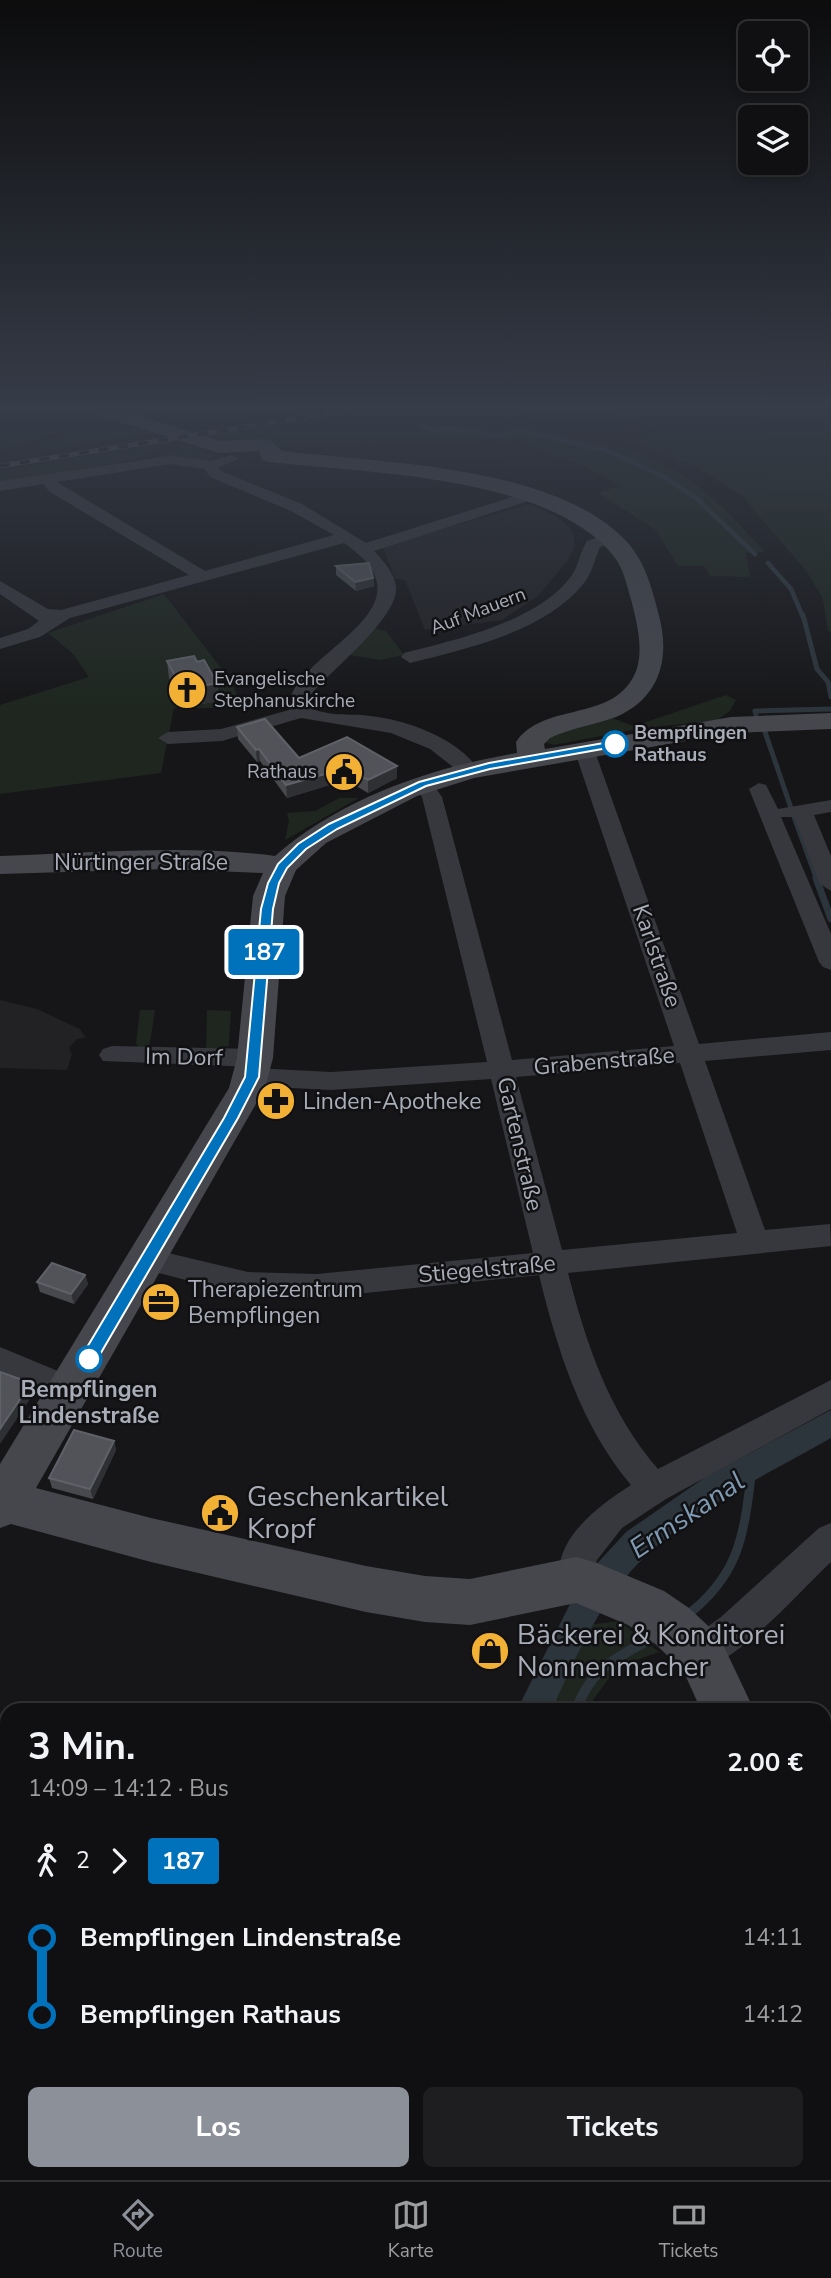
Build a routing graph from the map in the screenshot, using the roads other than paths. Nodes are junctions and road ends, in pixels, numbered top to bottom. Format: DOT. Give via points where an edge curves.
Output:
graph roads {
  1 [pos="93,512"];
  2 [pos="299,512"];
  3 [pos="481,512"];
  4 [pos="570,512"];
  5 [pos="346,537"];
  6 [pos="610,538"];
  7 [pos="365,549"];
  8 [pos="204,578"];
  9 [pos="1,588"];
  10 [pos="53,617"];
  11 [pos="0,644"];
  12 [pos="410,657"];
  13 [pos="302,712"];
  14 [pos="831,721"];
  15 [pos="168,738"];
  16 [pos="584,749"];
  17 [pos="532,758"];
  18 [pos="469,770"];
  19 [pos="423,784"];
  20 [pos="759,789"];
  21 [pos="831,806"];
  22 [pos="802,811"];
  23 [pos="770,813"];
  24 [pos="0,865"];
  25 [pos="282,866"];
  26 [pos="831,884"];
  27 [pos="831,962"];
  28 [pos="831,1041"];
  29 [pos="690,1054"];
  30 [pos="112,1055"];
  31 [pos="254,1067"];
  32 [pos="502,1070"];
  33 [pos="830,1235"];
  34 [pos="755,1242"];
  35 [pos="147,1259"];
  36 [pos="548,1263"];
  37 [pos="0,1360"];
  38 [pos="71,1390"];
  39 [pos="831,1393"];
  40 [pos="654,1488"];
  41 [pos="2,1504"];
  42 [pos="831,1539"];
  43 [pos="645,1614"];
  44 [pos="722,1703"];
  1 -- 8 [label="street"];
  2 -- 5 [label="street"];
  3 -- 7 [label="street"];
  4 -- 6 [label="street"];
  5 -- 7 [label="street"];
  5 -- 8 [label="street"];
  6 -- 12 [label="street, Auf Mauern" via="593,544 577,580 536,612 466,641"];
  6 -- 17 [label="street" via="629,561 646,613 653,645 648,672 637,690 615,707 539,733 530,742"];
  7 -- 13 [label="street" via="388,580 386,603 300,697"];
  8 -- 10 [label="street"];
  9 -- 10 [label="street"];
  10 -- 11 [label="street" via="34,633"];
  13 -- 15 [label="street" via="222,735"];
  13 -- 18 [label="street" via="395,729 442,748"];
  14 -- 16 [label="street" via="731,725"];
  16 -- 17 [label="street"];
  16 -- 29 [label="street, Karlstraße"];
  17 -- 18 [label="street"];
  18 -- 19 [label="street"];
  19 -- 25 [label="street" via="333,826"];
  19 -- 32 [label="street, Gartenstraße" via="432,797"];
  20 -- 23 [label="street"];
  21 -- 22 [label="street"];
  22 -- 23 [label="street"];
  22 -- 26 [label="street"];
  23 -- 27 [label="street"];
  24 -- 25 [label="street, Nürtinger Straße" via="165,860"];
  25 -- 31 [label="street" via="267,909"];
  28 -- 29 [label="street, Grabenstraße"];
  29 -- 32 [label="street, Grabenstraße"];
  29 -- 34 [label="street, Karlstraße"];
  30 -- 31 [label="street, Im Dorf"];
  31 -- 32 [label="street, Grabenstraße" via="358,1081"];
  31 -- 35 [label="street" via="231,1118"];
  32 -- 36 [label="street, Gartenstraße"];
  33 -- 34 [label="street, Stiegelstraße"];
  34 -- 36 [label="street, Stiegelstraße"];
  35 -- 36 [label="street, Stiegelstraße" via="278,1287"];
  35 -- 38 [label="street"];
  36 -- 40 [label="street, Gartenstraße" via="594,1404"];
  37 -- 38 [label="street"];
  38 -- 41 [label="street"];
  39 -- 40 [label="street"];
  40 -- 43 [label="street" via="610,1517 580,1556"];
  41 -- 43 [label="street" via="366,1589 425,1599 495,1599"];
  42 -- 43 [label="street" via="742,1622"];
  43 -- 44 [label="street"];
}
